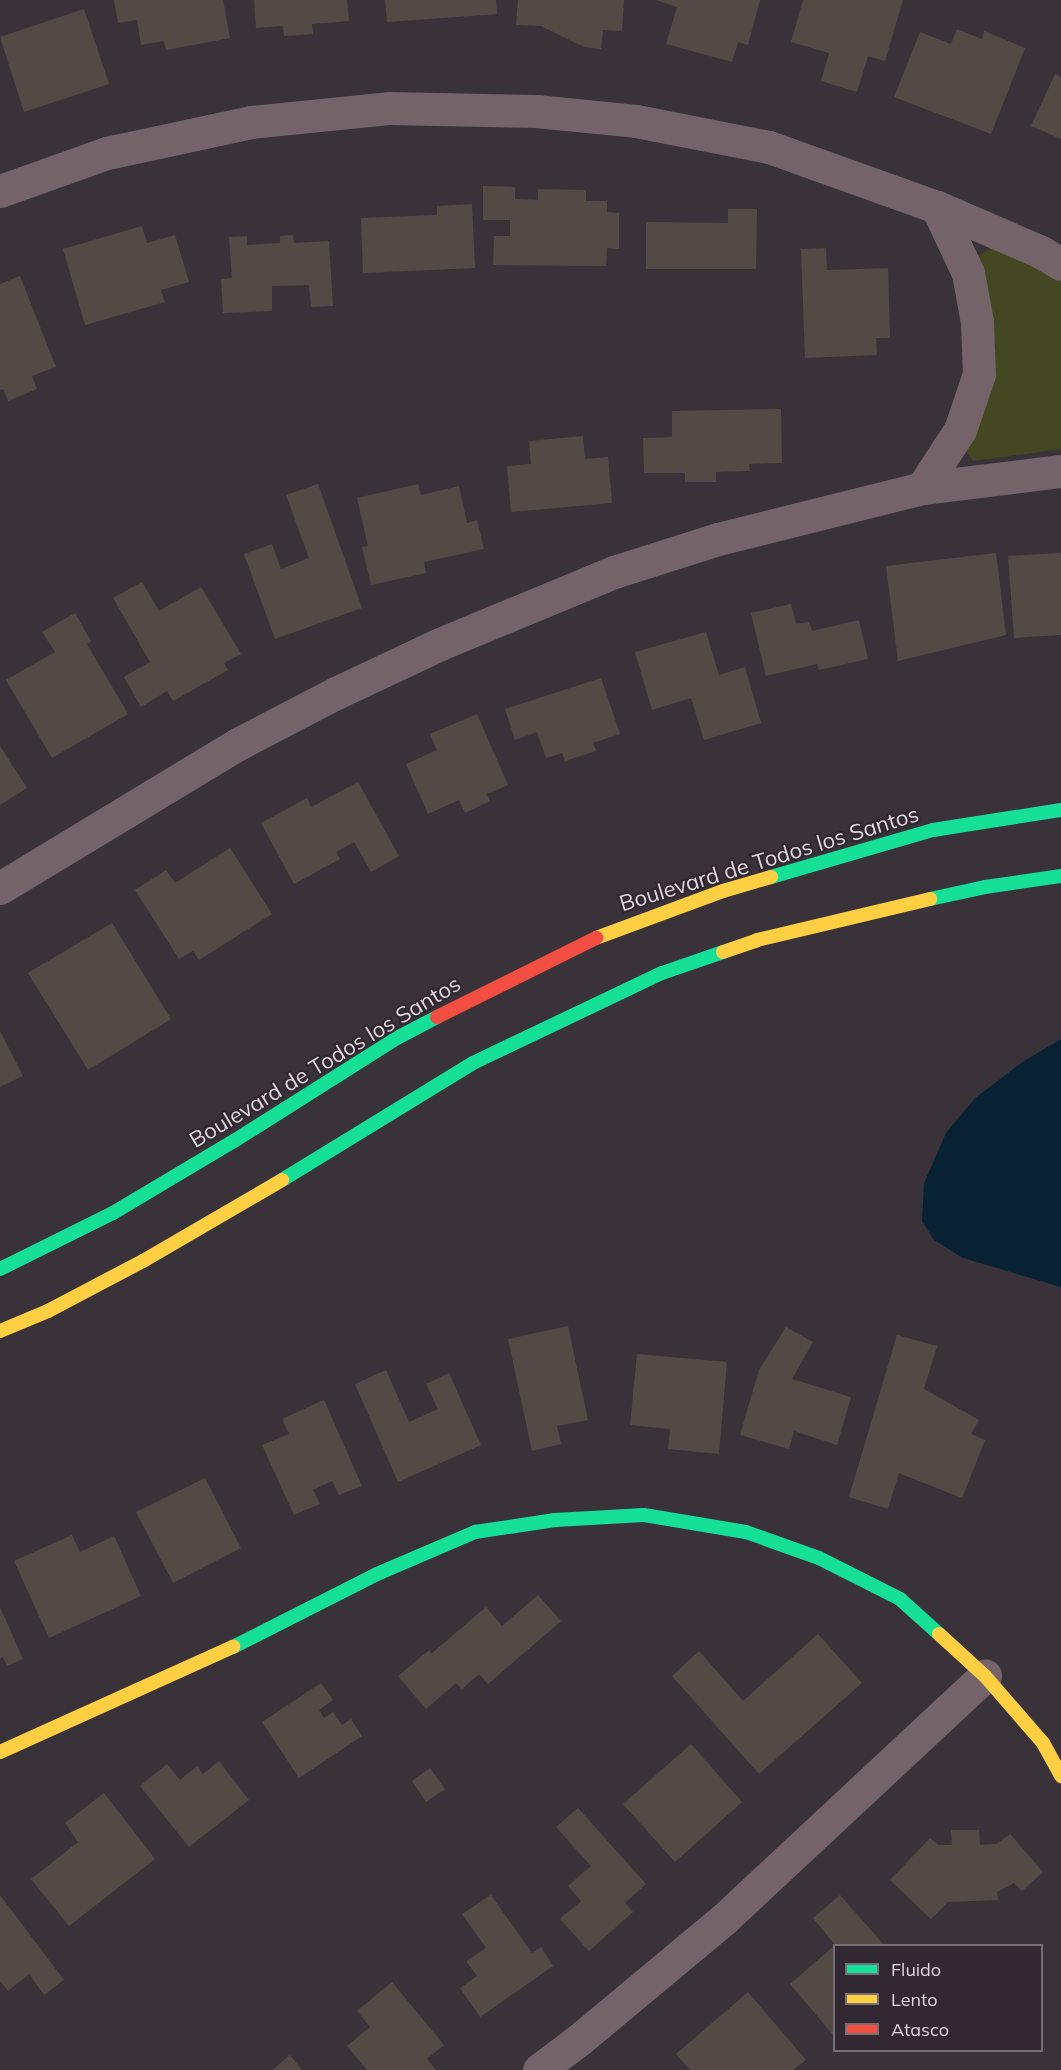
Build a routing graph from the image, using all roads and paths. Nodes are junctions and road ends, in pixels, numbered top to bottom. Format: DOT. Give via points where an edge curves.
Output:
graph roads {
  1 [pos="0,191"];
  2 [pos="937,207"];
  3 [pos="1061,264"];
  4 [pos="1061,471"];
  5 [pos="922,488"];
  6 [pos="1061,810"];
  7 [pos="1061,876"];
  8 [pos="0,888"];
  9 [pos="0,1269"];
  10 [pos="0,1331"];
  11 [pos="985,1676"];
  12 [pos="0,1752"];
  13 [pos="1061,1776"];
  14 [pos="539,2070"];
  1 -- 2 [label="street" via="107,153 251,122 400,108 537,111 636,121 769,147"];
  2 -- 3 [label="street"];
  2 -- 5 [label="street" via="968,273 977,322 980,374 960,430"];
  4 -- 5 [label="street"];
  5 -- 8 [label="street" via="718,539 614,572 440,644 238,744"];
  6 -- 9 [label="street, Boulevard de Todos los Santos" via="933,830 723,891 611,931 397,1038 113,1213"];
  7 -- 10 [label="street" via="985,887 871,912 757,940 662,973 473,1063 143,1261 48,1311"];
  11 -- 12 [label="street" via="900,1599 819,1558 746,1532 644,1515 555,1520 474,1532 377,1574 254,1638"];
  11 -- 13 [label="street" via="1043,1743"];
  11 -- 14 [label="street" via="724,1919"];
}
